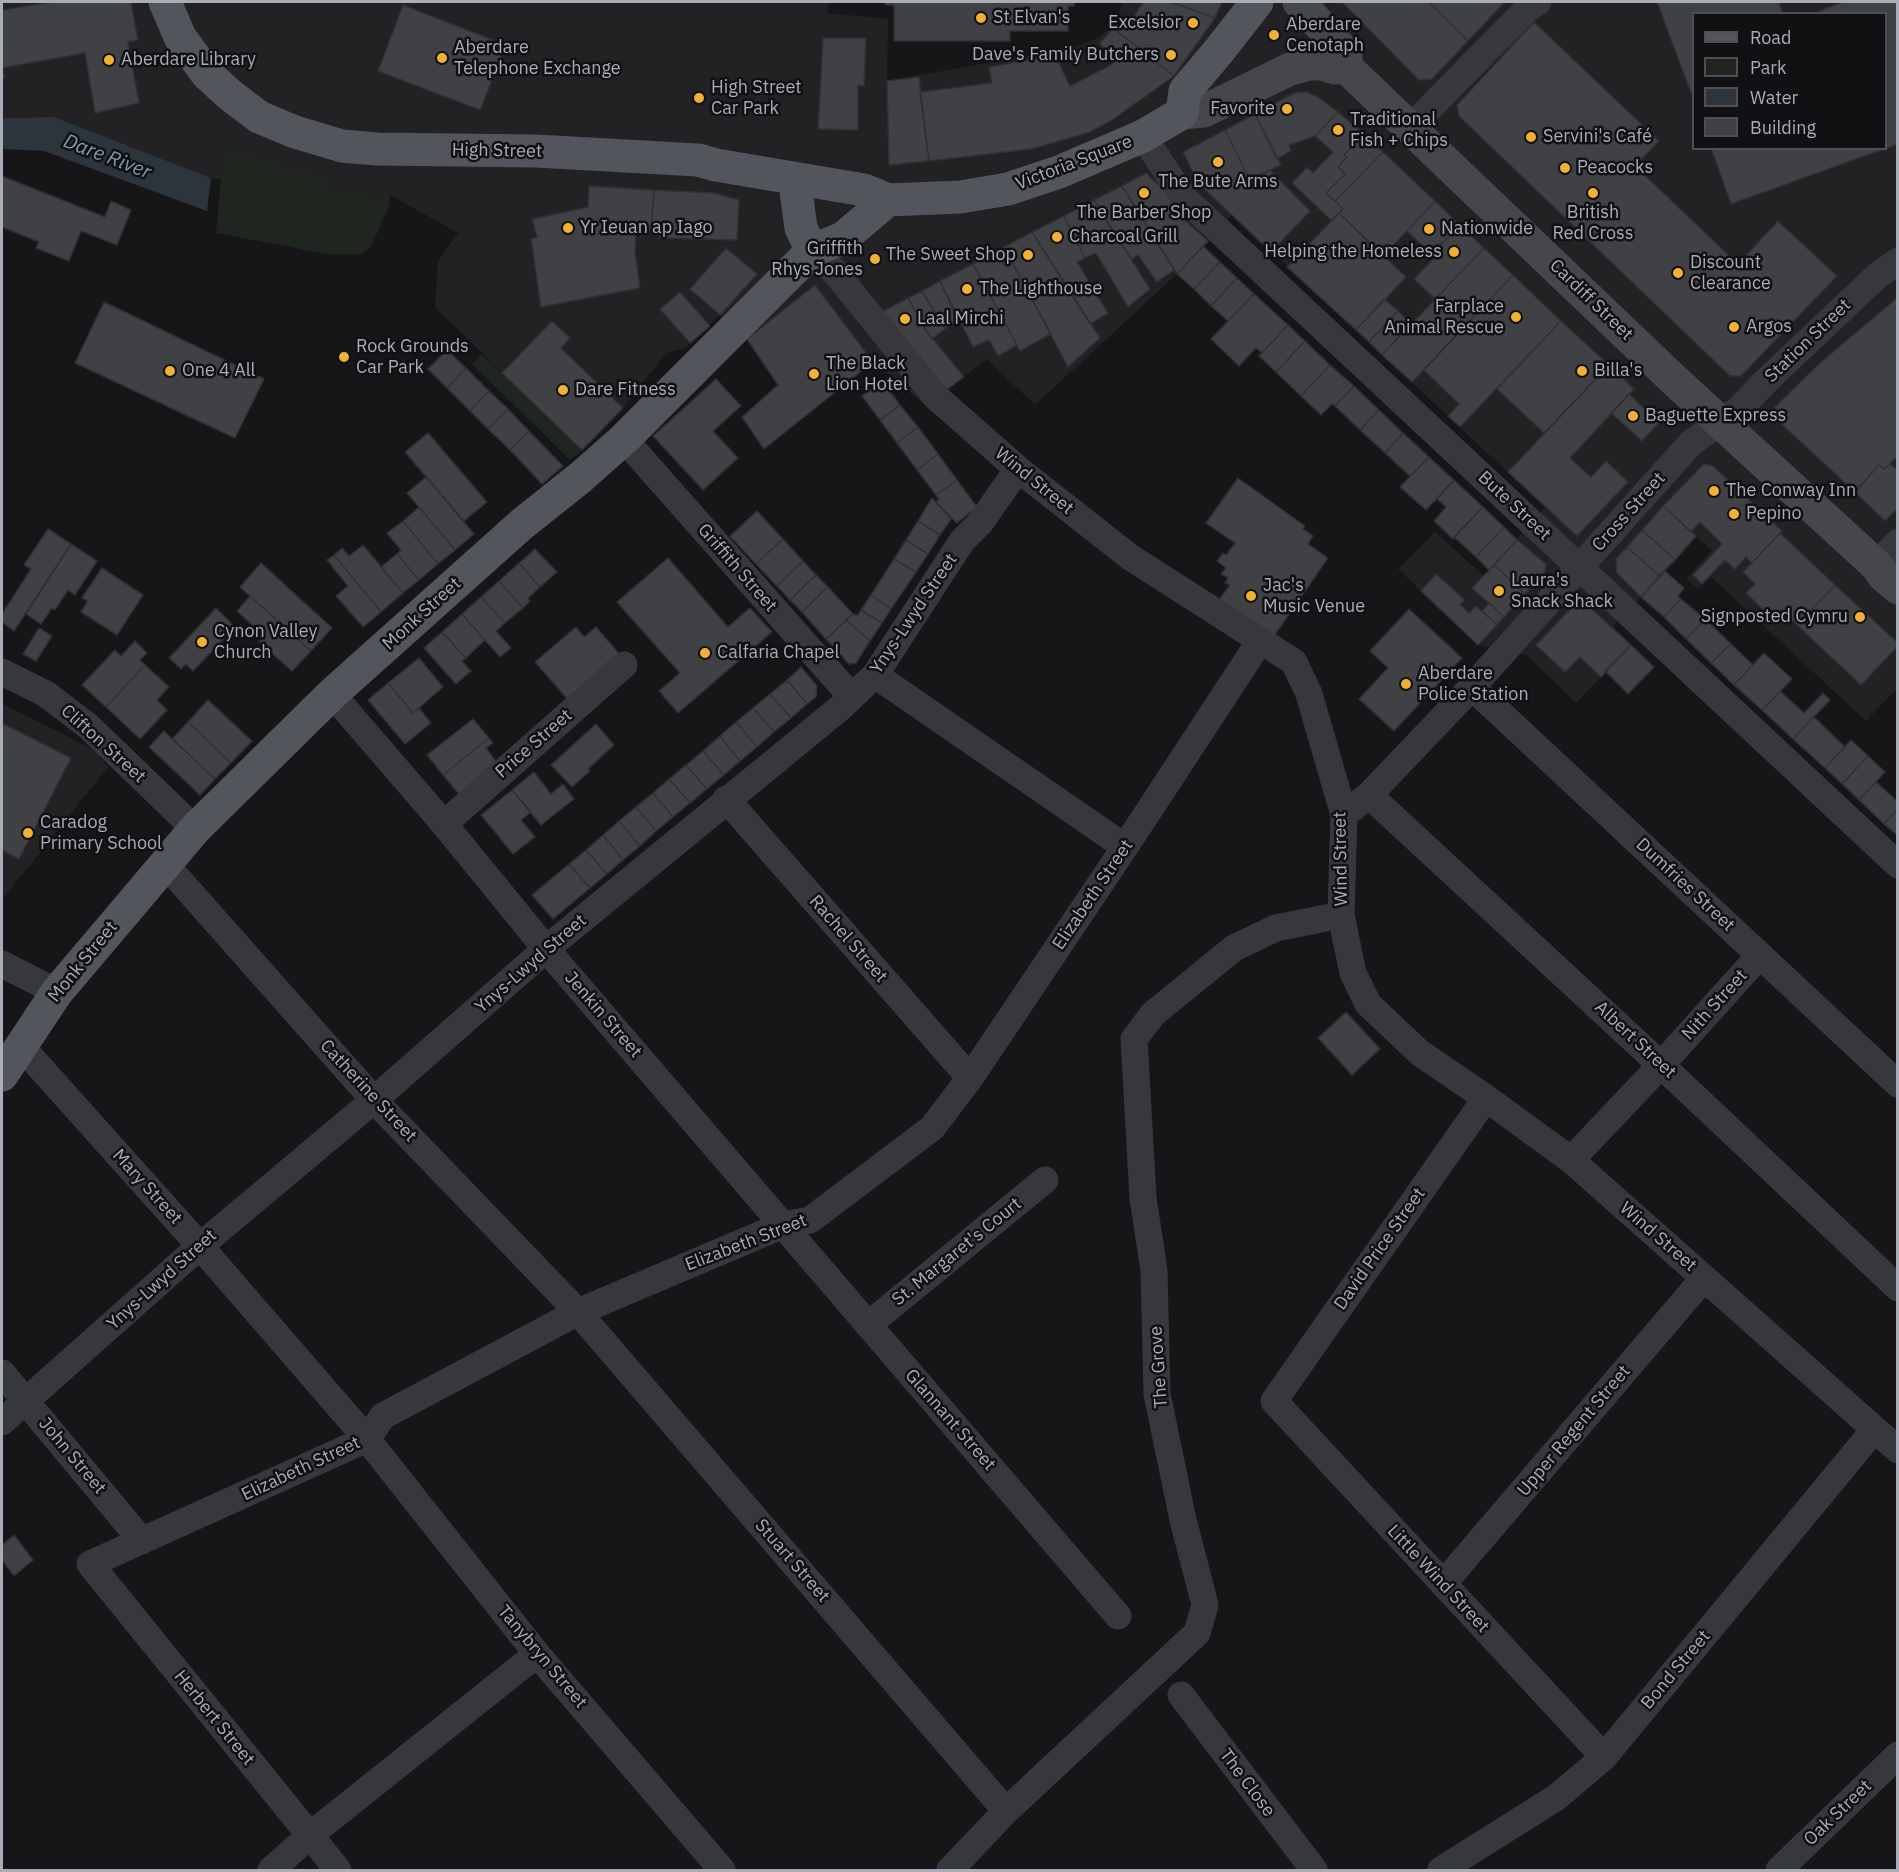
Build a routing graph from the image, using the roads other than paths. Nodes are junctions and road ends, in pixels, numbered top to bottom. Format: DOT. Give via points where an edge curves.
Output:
graph roads {
  1 [pos="165,2"];
  2 [pos="1257,2"];
  3 [pos="1299,2"];
  4 [pos="1538,2"];
  5 [pos="1346,67"];
  6 [pos="1182,113"];
  7 [pos="1411,127"];
  8 [pos="1143,136"];
  9 [pos="798,179"];
  10 [pos="888,200"];
  11 [pos="812,251"];
  12 [pos="1898,261"];
  13 [pos="1720,423"];
  14 [pos="624,439"];
  15 [pos="1018,470"];
  16 [pos="1898,542"];
  17 [pos="1580,567"];
  18 [pos="1887,577"];
  19 [pos="1260,641"];
  20 [pos="624,665"];
  21 [pos="2,672"];
  22 [pos="875,675"];
  23 [pos="1472,687"];
  24 [pos="332,694"];
  25 [pos="851,696"];
  26 [pos="1369,795"];
  27 [pos="726,800"];
  28 [pos="1344,815"];
  29 [pos="444,824"];
  30 [pos="195,828"];
  31 [pos="1125,847"];
  32 [pos="166,865"];
  33 [pos="1898,865"];
  34 [pos="1341,915"];
  35 [pos="546,949"];
  36 [pos="1760,955"];
  37 [pos="2,964"];
  38 [pos="57,992"];
  39 [pos="20,1045"];
  40 [pos="1661,1065"];
  41 [pos="2,1075"];
  42 [pos="970,1078"];
  43 [pos="1898,1084"];
  44 [pos="1486,1098"];
  45 [pos="374,1100"];
  46 [pos="1571,1160"];
  47 [pos="1045,1180"];
  48 [pos="783,1225"];
  49 [pos="200,1246"];
  50 [pos="1704,1278"];
  51 [pos="1898,1288"];
  52 [pos="578,1312"];
  53 [pos="868,1324"];
  54 [pos="2,1373"];
  55 [pos="26,1401"];
  56 [pos="1274,1401"];
  57 [pos="2,1422"];
  58 [pos="1874,1430"];
  59 [pos="367,1439"];
  60 [pos="1898,1450"];
  61 [pos="142,1541"];
  62 [pos="90,1564"];
  63 [pos="1443,1584"];
  64 [pos="1118,1616"];
  65 [pos="537,1654"];
  66 [pos="1181,1695"];
  67 [pos="1898,1755"];
  68 [pos="1604,1757"];
  69 [pos="1006,1811"];
  70 [pos="309,1836"];
  71 [pos="271,1870"];
  72 [pos="338,1870"];
  73 [pos="722,1870"];
  74 [pos="950,1870"];
  75 [pos="1314,1870"];
  76 [pos="1441,1870"];
  77 [pos="1779,1870"];
  1 -- 9 [label="main road, High Street" via="180,37 207,74 230,95 259,117 342,146 698,160"];
  2 -- 6 [label="main road" via="1185,91"];
  3 -- 5 [label="main road, Cardiff Street" via="1346,54"];
  4 -- 7 [label="street"];
  5 -- 6 [label="main road, Victoria Square" via="1311,64 1290,69 1204,111"];
  5 -- 7 [label="main road, Cardiff Street"];
  6 -- 8 [label="main road, Victoria Square"];
  7 -- 13 [label="main road, Cardiff Street"];
  8 -- 10 [label="main road, Victoria Square" via="1008,189 960,197"];
  8 -- 17 [label="street, Bute Street" via="1184,198"];
  9 -- 10 [label="main road, High Street" via="864,190"];
  9 -- 11 [label="main road" via="801,228"];
  10 -- 11 [label="main road, Monk Street" via="843,238"];
  11 -- 14 [label="main road, Monk Street"];
  11 -- 15 [label="street, Wind Street" via="834,271 936,397"];
  12 -- 13 [label="street, Station Street" via="1868,284"];
  13 -- 17 [label="street, Cross Street" via="1691,442"];
  13 -- 18 [label="main road, Cardiff Street"];
  14 -- 24 [label="main road, Monk Street" via="522,524"];
  14 -- 25 [label="street, Griffith Street"];
  15 -- 19 [label="street, Wind Street" via="1130,557"];
  15 -- 22 [label="street, Ynys-Lwyd Street" via="980,524 962,541"];
  16 -- 18 [label="street"];
  17 -- 23 [label="street, Cross Street"];
  17 -- 33 [label="street, Bute Street"];
  19 -- 28 [label="street, Wind Street" via="1294,662 1310,694"];
  19 -- 31 [label="street, Elizabeth Street"];
  20 -- 29 [label="street, Price Street"];
  21 -- 30 [label="street, Clifton Street" via="46,694 88,726"];
  22 -- 25 [label="street, Ynys-Lwyd Street"];
  22 -- 31 [label="street"];
  23 -- 26 [label="street, Cross Street"];
  23 -- 36 [label="street, Dumfries Street"];
  24 -- 29 [label="street, Jenkin Street"];
  24 -- 30 [label="main road, Monk Street"];
  25 -- 27 [label="street, Ynys-Lwyd Street"];
  26 -- 28 [label="street, Cross Street"];
  26 -- 40 [label="street, Albert Street"];
  27 -- 35 [label="street, Ynys-Lwyd Street"];
  27 -- 42 [label="street, Rachel Street"];
  28 -- 34 [label="street, Wind Street"];
  29 -- 35 [label="street, Jenkin Street"];
  30 -- 32 [label="main road, Monk Street"];
  31 -- 42 [label="street, Elizabeth Street"];
  32 -- 38 [label="main road, Monk Street"];
  32 -- 45 [label="street, Catherine Street"];
  34 -- 44 [label="street, Wind Street" via="1353,973 1368,1004 1420,1053"];
  34 -- 69 [label="street, The Grove" via="1276,928 1234,948 1154,1014 1134,1039 1143,1198 1154,1270 1157,1394 1205,1605 1197,1633"];
  35 -- 45 [label="street, Ynys-Lwyd Street"];
  35 -- 48 [label="street, Jenkin Street"];
  36 -- 40 [label="street, Nith Street"];
  36 -- 43 [label="street, Dumfries Street"];
  37 -- 38 [label="street"];
  38 -- 39 [label="main road, Monk Street"];
  39 -- 41 [label="main road, Monk Street"];
  39 -- 49 [label="street, Mary Street"];
  40 -- 46 [label="street, Nith Street"];
  40 -- 51 [label="street, Albert Street"];
  42 -- 48 [label="street, Elizabeth Street" via="932,1128 810,1220"];
  44 -- 46 [label="street, Wind Street"];
  44 -- 56 [label="street, David Price Street"];
  45 -- 49 [label="street, Ynys-Lwyd Street"];
  45 -- 52 [label="street, Catherine Street"];
  46 -- 50 [label="street, Wind Street"];
  47 -- 53 [label="street, St. Margaret's Court"];
  48 -- 52 [label="street, Elizabeth Street"];
  48 -- 53 [label="street, Glannant Street"];
  49 -- 55 [label="street, Ynys-Lwyd Street"];
  49 -- 59 [label="street, Mary Street"];
  50 -- 58 [label="street, Wind Street"];
  50 -- 63 [label="street, Upper Regent Street"];
  52 -- 59 [label="street, Elizabeth Street" via="384,1416"];
  52 -- 69 [label="street, Stuart Street"];
  53 -- 64 [label="street, Glannant Street"];
  54 -- 55 [label="street, John Street"];
  55 -- 57 [label="street, Ynys-Lwyd Street"];
  55 -- 61 [label="street, John Street"];
  56 -- 63 [label="street, Little Wind Street"];
  58 -- 60 [label="street, Wind Street"];
  58 -- 68 [label="street, Bond Street"];
  59 -- 61 [label="street, Elizabeth Street"];
  59 -- 65 [label="street, Tanybryn Street"];
  61 -- 62 [label="street, Elizabeth Street"];
  62 -- 70 [label="street, Herbert Street"];
  63 -- 68 [label="street, Little Wind Street"];
  65 -- 70 [label="street"];
  65 -- 73 [label="street, Tanybryn Street"];
  66 -- 75 [label="street, The Close"];
  67 -- 77 [label="street, Oak Street"];
  68 -- 76 [label="street, Bond Street" via="1557,1797"];
  69 -- 74 [label="street, The Grove"];
  70 -- 71 [label="street"];
  70 -- 72 [label="street, Herbert Street"];
}
